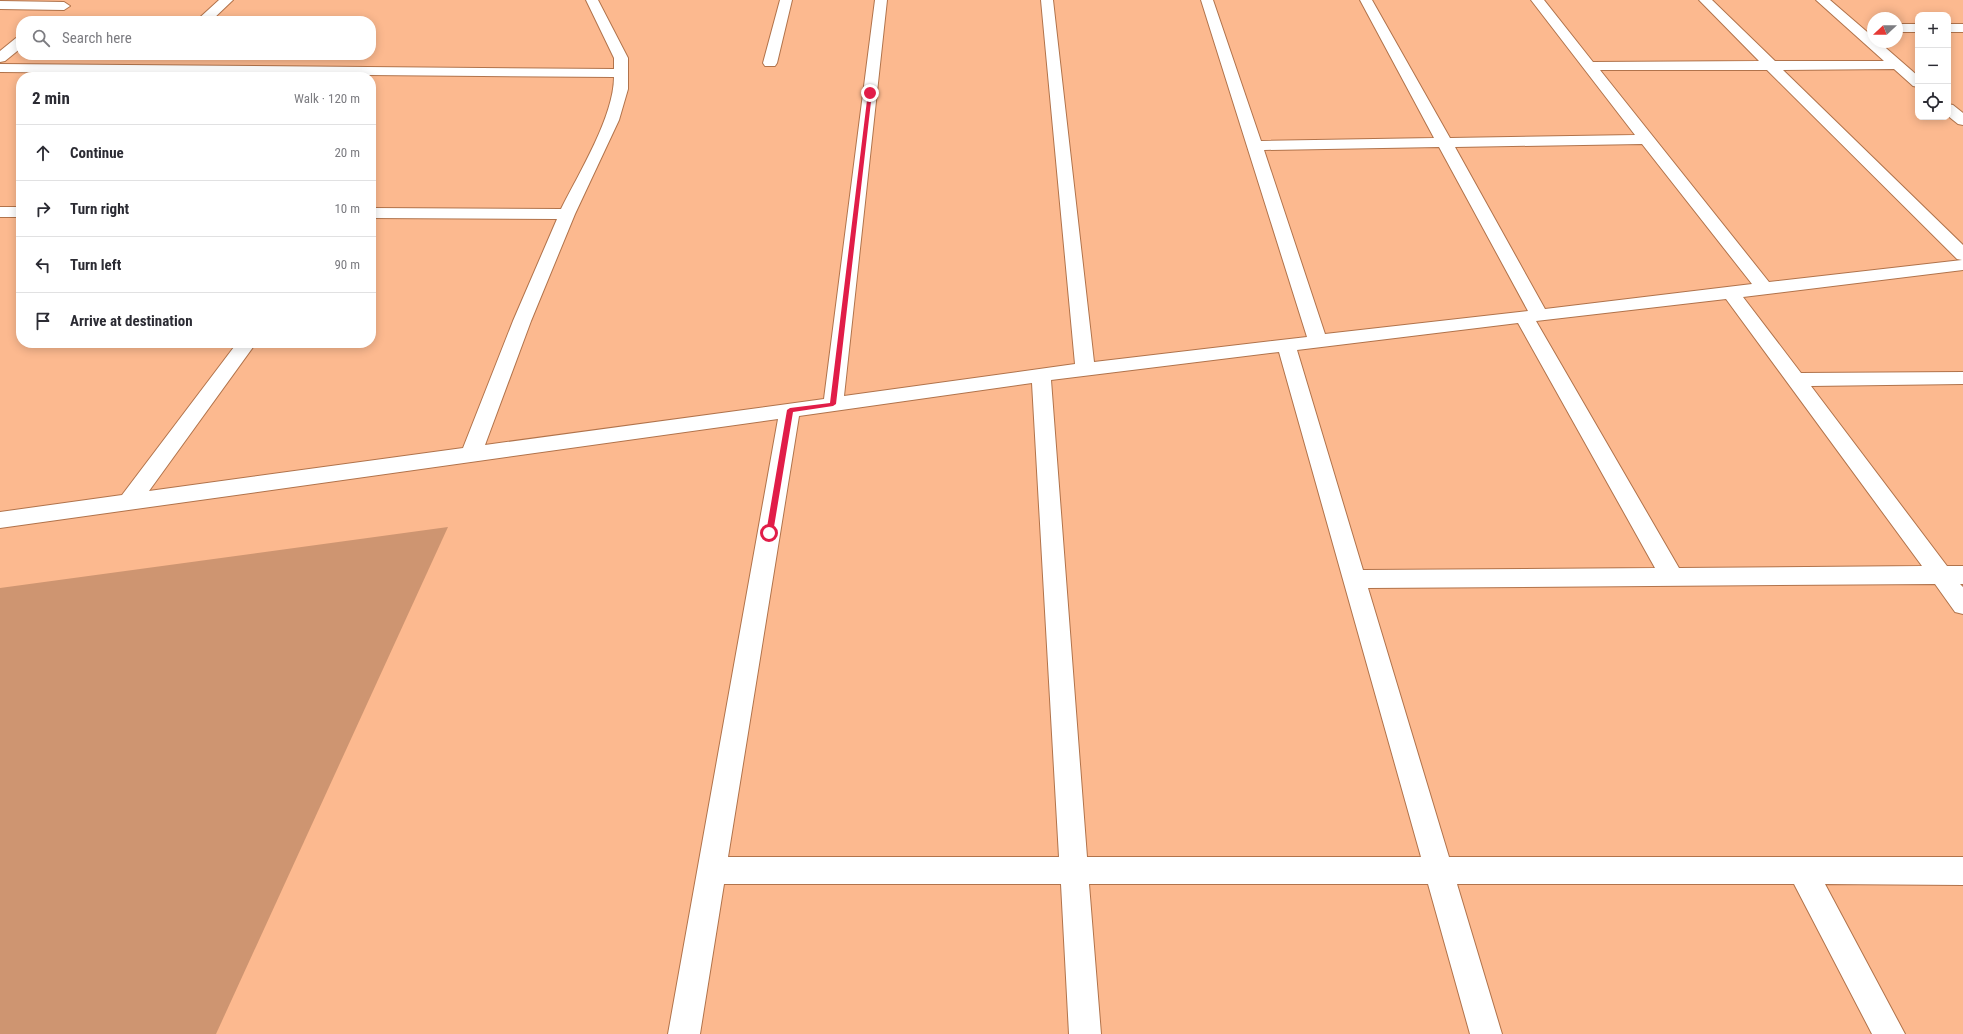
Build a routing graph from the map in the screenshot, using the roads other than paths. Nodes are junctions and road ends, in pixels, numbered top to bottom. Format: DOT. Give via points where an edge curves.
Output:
graph roads {
  1 [pos="227,0"];
  2 [pos="592,0"];
  3 [pos="786,0"];
  4 [pos="881,0"];
  5 [pos="1047,0"];
  6 [pos="1207,0"];
  7 [pos="1366,0"];
  8 [pos="1537,0"];
  9 [pos="1704,0"];
  10 [pos="1822,0"];
  11 [pos="68,3"];
  12 [pos="0,5"];
  13 [pos="51,16"];
  14 [pos="209,16"];
  15 [pos="1855,28"];
  16 [pos="1867,28"];
  17 [pos="1903,28"];
  18 [pos="1915,28"];
  19 [pos="1951,28"];
  20 [pos="1963,28"];
  21 [pos="16,45"];
  22 [pos="0,58"];
  23 [pos="160,60"];
  24 [pos="770,63"];
  25 [pos="1771,65"];
  26 [pos="1897,65"];
  27 [pos="1589,66"];
  28 [pos="0,68"];
  29 [pos="150,69"];
  30 [pos="209,72"];
  31 [pos="621,73"];
  32 [pos="376,74"];
  33 [pos="1915,80"];
  34 [pos="1951,111"];
  35 [pos="1963,121"];
  36 [pos="1647,139"];
  37 [pos="1445,142"];
  38 [pos="1254,146"];
  39 [pos="0,212"];
  40 [pos="16,212"];
  41 [pos="376,213"];
  42 [pos="567,214"];
  43 [pos="1963,255"];
  44 [pos="1963,265"];
  45 [pos="1765,289"];
  46 [pos="1731,293"];
  47 [pos="1532,316"];
  48 [pos="1318,341"];
  49 [pos="1286,345"];
  50 [pos="243,348"];
  51 [pos="1085,369"];
  52 [pos="1041,375"];
  53 [pos="1963,378"];
  54 [pos="1797,380"];
  55 [pos="833,404"];
  56 [pos="790,410"];
  57 [pos="471,454"];
  58 [pos="129,502"];
  59 [pos="0,520"];
  60 [pos="1952,575"];
  61 [pos="1672,577"];
  62 [pos="1354,579"];
  63 [pos="1963,605"];
  64 [pos="712,870"];
  65 [pos="1074,871"];
  66 [pos="1439,871"];
  67 [pos="1802,871"];
  68 [pos="1963,871"];
  69 [pos="684,1034"];
  70 [pos="1085,1034"];
  71 [pos="1486,1034"];
  72 [pos="1889,1034"];
  1 -- 14 [label="street"];
  2 -- 31 [label="street" via="621,58"];
  3 -- 24 [label="street"];
  4 -- 55 [label="street"];
  5 -- 51 [label="street"];
  6 -- 38 [label="street"];
  7 -- 37 [label="street"];
  8 -- 27 [label="street"];
  9 -- 25 [label="street"];
  10 -- 15 [label="street"];
  11 -- 12 [label="street"];
  11 -- 13 [label="street"];
  15 -- 16 [label="street"];
  15 -- 26 [label="street"];
  17 -- 18 [label="street"];
  19 -- 20 [label="street"];
  21 -- 22 [label="street"];
  23 -- 29 [label="street"];
  25 -- 26 [label="street"];
  25 -- 27 [label="street"];
  25 -- 43 [label="street"];
  26 -- 33 [label="street"];
  27 -- 36 [label="street"];
  28 -- 29 [label="street"];
  29 -- 30 [label="street"];
  31 -- 32 [label="street"];
  31 -- 42 [label="street" via="621,89 612,120"];
  34 -- 35 [label="street"];
  36 -- 37 [label="street"];
  36 -- 45 [label="street"];
  37 -- 38 [label="street"];
  37 -- 47 [label="street"];
  38 -- 48 [label="street"];
  39 -- 40 [label="street"];
  41 -- 42 [label="street"];
  42 -- 57 [label="street" via="522,321"];
  44 -- 45 [label="street"];
  45 -- 46 [label="street"];
  46 -- 47 [label="street"];
  46 -- 54 [label="street"];
  47 -- 48 [label="street"];
  47 -- 61 [label="street"];
  48 -- 49 [label="street"];
  49 -- 51 [label="street"];
  49 -- 62 [label="street"];
  50 -- 58 [label="street"];
  51 -- 52 [label="street"];
  52 -- 55 [label="street"];
  52 -- 65 [label="street"];
  53 -- 54 [label="street"];
  54 -- 60 [label="street"];
  55 -- 56 [label="street"];
  56 -- 57 [label="street"];
  56 -- 64 [label="street"];
  57 -- 58 [label="street"];
  58 -- 59 [label="street"];
  60 -- 61 [label="street"];
  60 -- 63 [label="street"];
  61 -- 62 [label="street"];
  62 -- 66 [label="street"];
  64 -- 65 [label="street"];
  64 -- 69 [label="street"];
  65 -- 66 [label="street"];
  65 -- 70 [label="street"];
  66 -- 67 [label="street"];
  66 -- 71 [label="street"];
  67 -- 68 [label="street"];
  67 -- 72 [label="street"];
}
